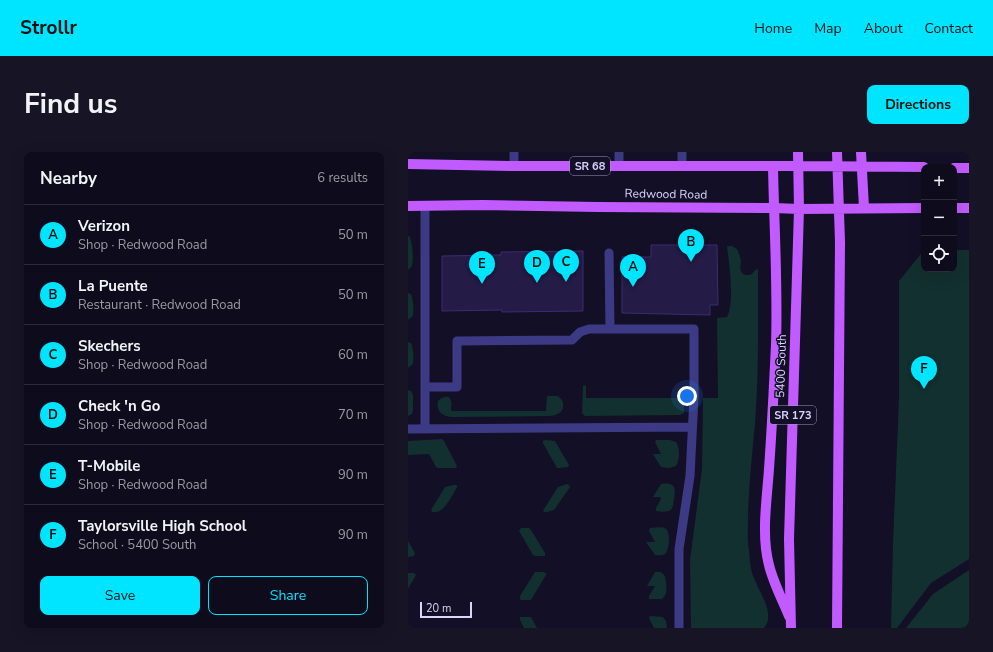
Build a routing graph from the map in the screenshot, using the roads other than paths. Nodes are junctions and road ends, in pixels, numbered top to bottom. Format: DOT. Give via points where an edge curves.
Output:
graph roads {
  1 [pos="514,152"];
  2 [pos="619,152"];
  3 [pos="682,152"];
  4 [pos="798,152"];
  5 [pos="837,152"];
  6 [pos="861,152"];
  7 [pos="408,164"];
  8 [pos="514,166"];
  9 [pos="619,166"];
  10 [pos="682,166"];
  11 [pos="772,166"];
  12 [pos="799,166"];
  13 [pos="837,167"];
  14 [pos="862,167"];
  15 [pos="921,167"];
  16 [pos="957,168"];
  17 [pos="969,168"];
  18 [pos="408,206"];
  19 [pos="425,206"];
  20 [pos="774,208"];
  21 [pos="864,208"];
  22 [pos="921,208"];
  23 [pos="957,208"];
  24 [pos="969,208"];
  25 [pos="799,209"];
  26 [pos="838,209"];
  27 [pos="609,253"];
  28 [pos="610,328"];
  29 [pos="425,387"];
  30 [pos="692,427"];
  31 [pos="408,429"];
  32 [pos="425,429"];
  33 [pos="792,625"];
  34 [pos="679,628"];
  35 [pos="837,628"];
  1 -- 8 [label="lane"];
  2 -- 9 [label="lane"];
  3 -- 10 [label="lane"];
  4 -- 12 [label="main road, 5400 South / SR 173"];
  5 -- 13 [label="main road"];
  6 -- 14 [label="main road"];
  7 -- 8 [label="main road, SR 68"];
  8 -- 9 [label="main road, SR 68"];
  9 -- 10 [label="main road, SR 68"];
  10 -- 11 [label="main road, SR 68"];
  11 -- 12 [label="main road, SR 68"];
  11 -- 20 [label="main road"];
  12 -- 13 [label="main road, SR 68"];
  12 -- 25 [label="main road, 5400 South / SR 173"];
  13 -- 14 [label="main road, SR 68"];
  13 -- 26 [label="main road"];
  14 -- 15 [label="main road, SR 68"];
  14 -- 21 [label="main road"];
  16 -- 17 [label="main road"];
  18 -- 19 [label="main road, Redwood Road"];
  19 -- 20 [label="main road, Redwood Road"];
  19 -- 29 [label="lane"];
  20 -- 25 [label="main road, Redwood Road"];
  20 -- 33 [label="main road" via="776,343 765,512 766,542 769,565"];
  21 -- 22 [label="main road, Redwood Road"];
  21 -- 26 [label="main road, Redwood Road"];
  23 -- 24 [label="main road"];
  25 -- 26 [label="main road, Redwood Road"];
  25 -- 33 [label="main road, 5400 South / SR 173" via="789,539"];
  26 -- 35 [label="main road" via="840,259"];
  27 -- 28 [label="lane"];
  28 -- 29 [label="lane" via="589,328 572,340 457,340 457,387"];
  28 -- 30 [label="lane" via="694,329"];
  29 -- 32 [label="lane"];
  30 -- 32 [label="lane"];
  30 -- 34 [label="lane" via="690,476 679,550"];
  31 -- 32 [label="lane"];
}
